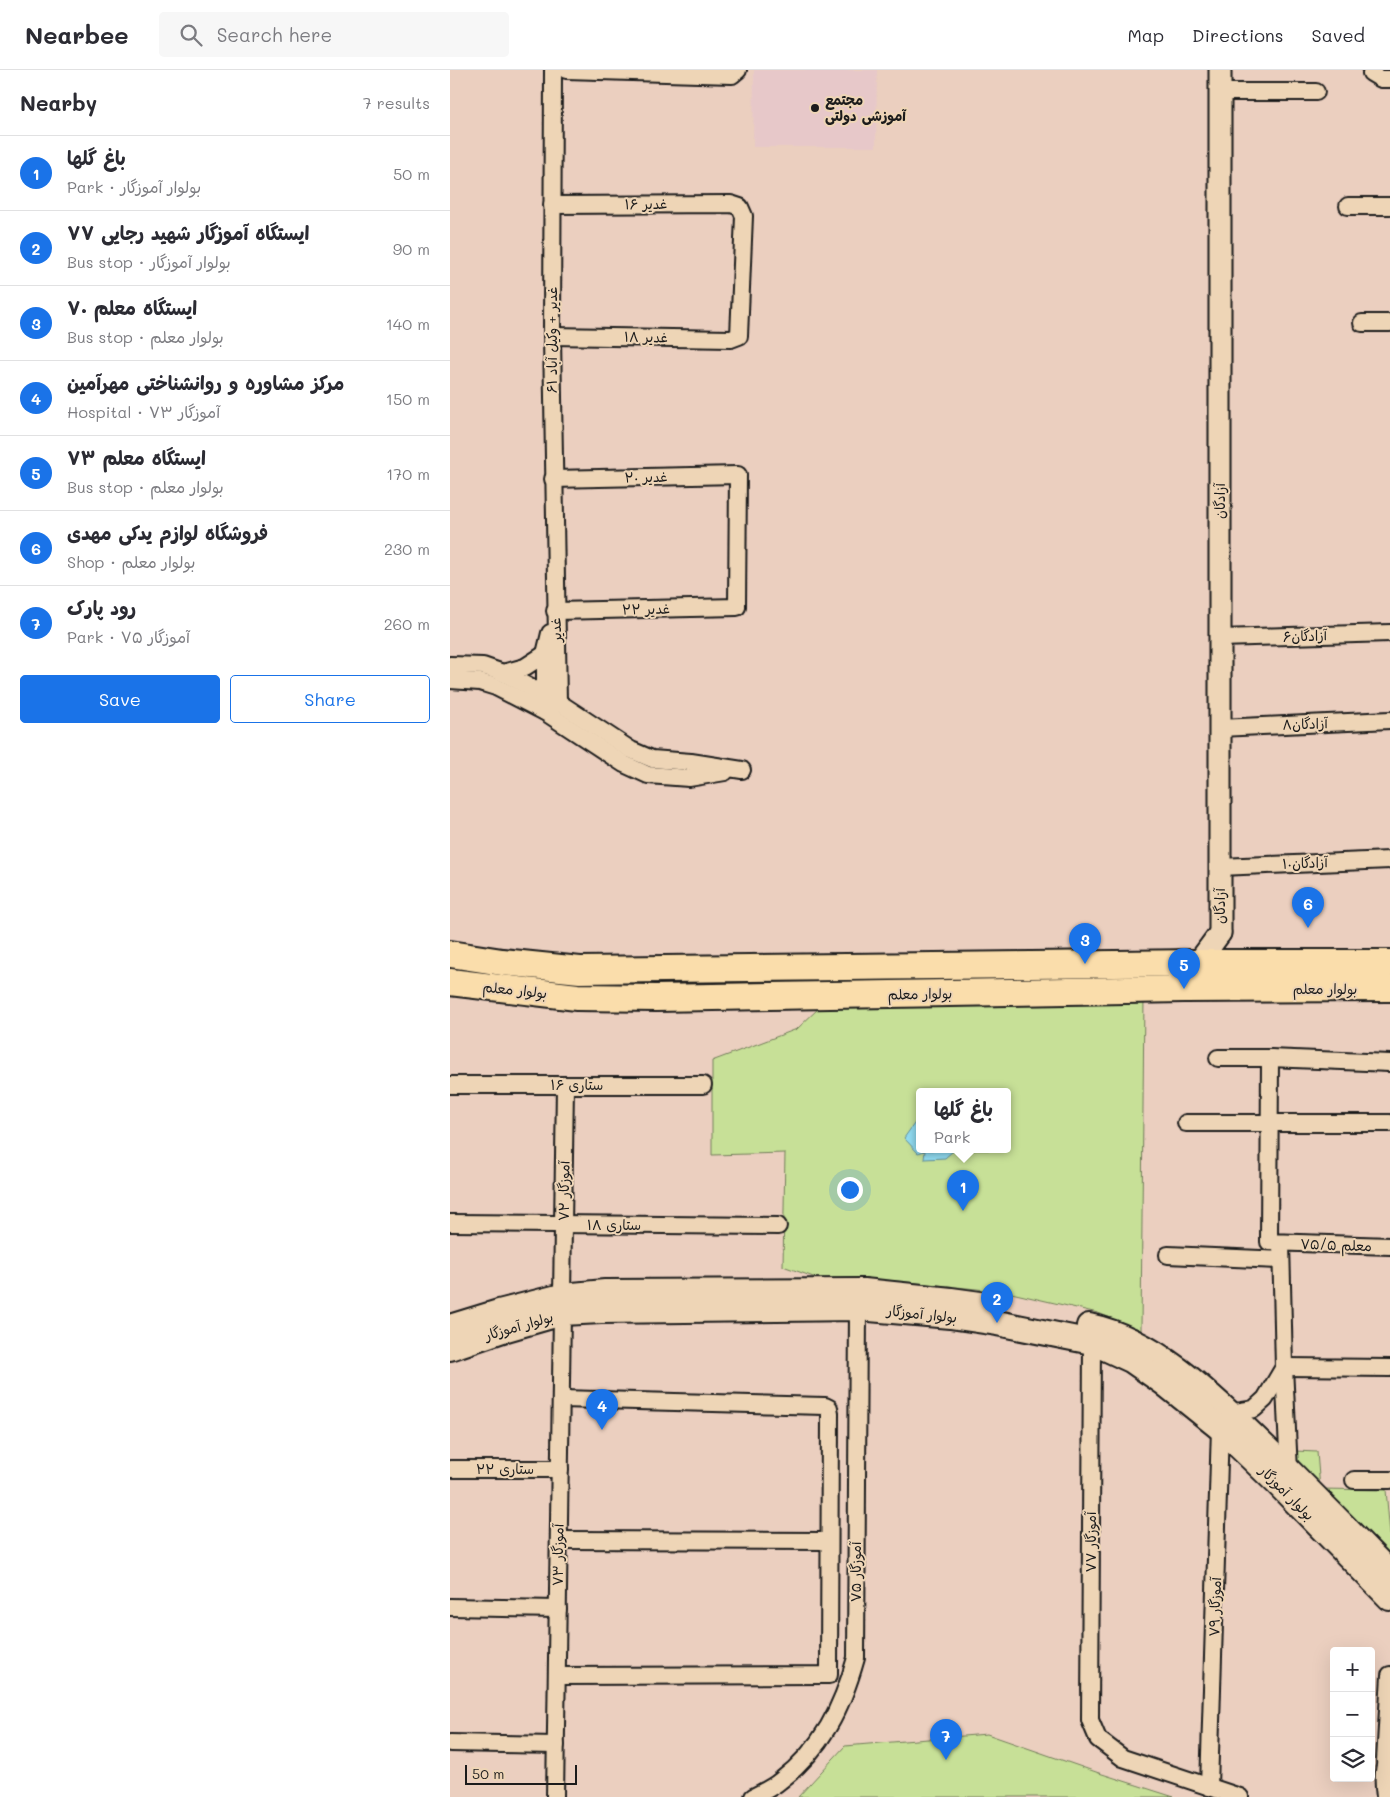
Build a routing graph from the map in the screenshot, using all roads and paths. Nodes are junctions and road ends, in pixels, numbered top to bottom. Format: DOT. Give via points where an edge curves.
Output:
graph roads {
  1 [pos="553,70"];
  2 [pos="566,70"];
  3 [pos="1220,70"];
  4 [pos="738,71"];
  5 [pos="1372,72"];
  6 [pos="1390,79"];
  7 [pos="1220,92"];
  8 [pos="1316,92"];
  9 [pos="552,205"];
  10 [pos="1348,206"];
  11 [pos="1390,206"];
  12 [pos="1362,323"];
  13 [pos="1390,323"];
  14 [pos="552,336"];
  15 [pos="739,336"];
  16 [pos="553,479"];
  17 [pos="737,607"];
  18 [pos="555,611"];
  19 [pos="1390,633"];
  20 [pos="1220,638"];
  21 [pos="545,654"];
  22 [pos="450,665"];
  23 [pos="503,672"];
  24 [pos="450,680"];
  25 [pos="549,703"];
  26 [pos="1390,720"];
  27 [pos="1220,728"];
  28 [pos="1390,860"];
  29 [pos="1220,867"];
  30 [pos="1220,933"];
  31 [pos="450,954"];
  32 [pos="1198,962"];
  33 [pos="1240,963"];
  34 [pos="1390,963"];
  35 [pos="450,982"];
  36 [pos="1390,988"];
  37 [pos="1218,1058"];
  38 [pos="1270,1058"];
  39 [pos="1390,1063"];
  40 [pos="450,1085"];
  41 [pos="703,1085"];
  42 [pos="565,1086"];
  43 [pos="1186,1123"];
  44 [pos="1270,1123"];
  45 [pos="1390,1123"];
  46 [pos="450,1223"];
  47 [pos="563,1225"];
  48 [pos="778,1226"];
  49 [pos="1282,1243"];
  50 [pos="1390,1246"];
  51 [pos="1168,1255"];
  52 [pos="1281,1260"];
  53 [pos="562,1305"];
  54 [pos="858,1308"];
  55 [pos="450,1327"];
  56 [pos="1092,1342"];
  57 [pos="450,1348"];
  58 [pos="1284,1367"];
  59 [pos="1390,1368"];
  60 [pos="561,1399"];
  61 [pos="1224,1420"];
  62 [pos="560,1468"];
  63 [pos="450,1469"];
  64 [pos="1289,1471"];
  65 [pos="1354,1480"];
  66 [pos="1390,1480"];
  67 [pos="558,1540"];
  68 [pos="829,1541"];
  69 [pos="1390,1573"];
  70 [pos="1390,1598"];
  71 [pos="450,1607"];
  72 [pos="558,1609"];
  73 [pos="1390,1674"];
  74 [pos="556,1676"];
  75 [pos="450,1743"];
  76 [pos="556,1745"];
  77 [pos="1388,1757"];
  78 [pos="1210,1787"];
  79 [pos="555,1797"];
  80 [pos="753,1797"];
  81 [pos="1240,1797"];
  82 [pos="1385,1797"];
  1 -- 9 [label="street, غدیر + وکیل آباد ۶۱"];
  2 -- 4 [label="street" via="732,75"];
  3 -- 7 [label="street, آزادگان"];
  5 -- 6 [label="street" via="1382,79"];
  7 -- 8 [label="street"];
  7 -- 20 [label="street, آزادگان"];
  9 -- 14 [label="street, غدیر + وکیل آباد ۶۱"];
  9 -- 15 [label="street, غدیر ۱۶" via="731,204 740,207 744,216"];
  10 -- 11 [label="street"];
  12 -- 13 [label="street"];
  14 -- 15 [label="street, غدیر ۱۸" via="731,339"];
  14 -- 16 [label="street, غدیر + وکیل آباد ۶۱"];
  16 -- 17 [label="street, غدیر ۲۰" via="738,475"];
  16 -- 18 [label="street, غدیر + وکیل آباد ۶۱"];
  17 -- 18 [label="street, غدیر ۲۲"];
  18 -- 21 [label="street, غدیر"];
  18 -- 25 [label="street, غدیر"];
  19 -- 20 [label="street, آزادگان۶"];
  20 -- 27 [label="street, آزادگان"];
  21 -- 23 [label="street" via="525,667"];
  21 -- 25 [label="street, غدیر"];
  22 -- 23 [label="street" via="483,666"];
  23 -- 25 [label="street"];
  24 -- 25 [label="street" via="480,682"];
  25 -- 25 [label="street" via="624,764 648,775 690,778 742,770 652,759"];
  26 -- 27 [label="street, آزادگان۸"];
  27 -- 29 [label="street, آزادگان"];
  28 -- 29 [label="street, آزادگان۱۰"];
  29 -- 30 [label="street, آزادگان"];
  30 -- 32 [label="street"];
  30 -- 33 [label="street"];
  31 -- 32 [label="main road, بولوار معلم" via="580,970"];
  32 -- 33 [label="main road, بولوار معلم"];
  33 -- 34 [label="main road, بولوار معلم"];
  35 -- 36 [label="main road, بولوار معلم" via="577,997 656,998"];
  37 -- 38 [label="street"];
  38 -- 39 [label="street"];
  38 -- 44 [label="street"];
  40 -- 42 [label="street, ستاری ۱۶"];
  41 -- 42 [label="street, ستاری ۱۶"];
  42 -- 47 [label="street, ۷۲ آموزگار"];
  43 -- 44 [label="street"];
  44 -- 45 [label="street"];
  44 -- 49 [label="street" via="1269,1242"];
  46 -- 47 [label="street, ستاری ۱۸"];
  47 -- 48 [label="street, ستاری ۱۸"];
  47 -- 53 [label="street, ۷۲ آموزگار"];
  49 -- 50 [label="street, معلم ۷۵/۵"];
  49 -- 52 [label="street"];
  51 -- 52 [label="street"];
  52 -- 58 [label="street"];
  53 -- 54 [label="main road, بولوار آموزگار" via="601,1311"];
  53 -- 55 [label="main road, بولوار آموزگار" via="499,1312"];
  53 -- 57 [label="main road, بولوار آموزگار"];
  53 -- 60 [label="street, ۷۳ آموزگار"];
  53 -- 61 [label="main road, بولوار آموزگار" via="605,1292 864,1291 1000,1307 1096,1328 1139,1344 1177,1370"];
  54 -- 56 [label="main road, بولوار آموزگار" via="950,1316"];
  54 -- 80 [label="street, آموزگار ۷۵" via="856,1658 837,1712 812,1750 780,1782"];
  56 -- 61 [label="main road, بولوار آموزگار" via="1131,1360"];
  56 -- 78 [label="street, ۷۷ آموزگار" via="1090,1720 1098,1739 1123,1758"];
  58 -- 59 [label="street"];
  58 -- 61 [label="street" via="1265,1400 1254,1410"];
  58 -- 64 [label="street"];
  60 -- 62 [label="street, ۷۳ آموزگار"];
  60 -- 68 [label="street" via="829,1408"];
  61 -- 64 [label="main road, بولوار آموزگار"];
  61 -- 70 [label="main road, بولوار آموزگار" via="1278,1482"];
  61 -- 78 [label="street, ۷۹ آموزگار"];
  62 -- 63 [label="street, ستاری ۲۲"];
  62 -- 67 [label="street, ۷۳ آموزگار"];
  64 -- 69 [label="main road, بولوار آموزگار"];
  65 -- 66 [label="street"];
  67 -- 68 [label="street"];
  67 -- 72 [label="street, ۷۳ آموزگار"];
  68 -- 74 [label="street" via="829,1675"];
  71 -- 72 [label="street"];
  72 -- 74 [label="street, ۷۳ آموزگار"];
  73 -- 77 [label="street"];
  74 -- 76 [label="street, ۷۳ آموزگار"];
  75 -- 76 [label="street"];
  76 -- 79 [label="street, ۷۳ آموزگار"];
  77 -- 82 [label="street" via="1383,1783"];
  78 -- 81 [label="street"];
}
